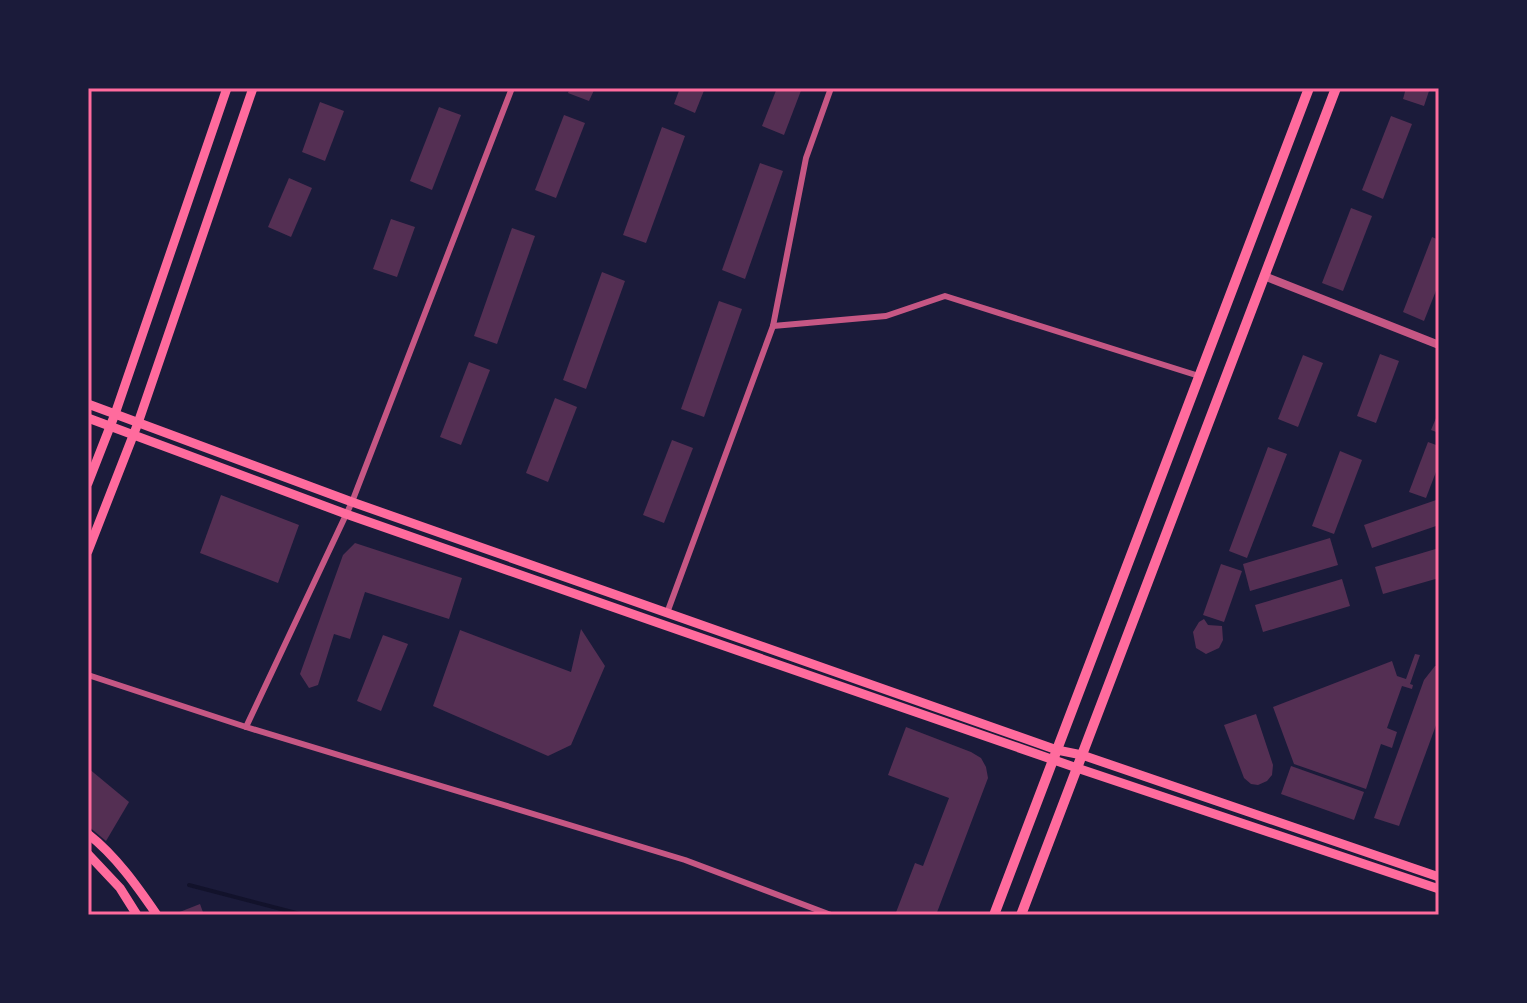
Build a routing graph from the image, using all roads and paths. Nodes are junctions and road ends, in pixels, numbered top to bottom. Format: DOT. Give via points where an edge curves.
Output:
graph roads {
  1 [pos="227,88"];
  2 [pos="253,88"];
  3 [pos="512,88"];
  4 [pos="831,88"];
  5 [pos="1309,88"];
  6 [pos="1336,88"];
  7 [pos="1264,276"];
  8 [pos="773,326"];
  9 [pos="1439,345"];
  10 [pos="1199,376"];
  11 [pos="88,404"];
  12 [pos="115,414"];
  13 [pos="88,418"];
  14 [pos="138,423"];
  15 [pos="110,426"];
  16 [pos="133,435"];
  17 [pos="88,483"];
  18 [pos="352,502"];
  19 [pos="346,514"];
  20 [pos="88,551"];
  21 [pos="667,613"];
  22 [pos="88,675"];
  23 [pos="246,727"];
  24 [pos="1055,755"];
  25 [pos="1082,755"];
  26 [pos="1077,768"];
  27 [pos="88,834"];
  28 [pos="88,854"];
  29 [pos="1439,877"];
  30 [pos="1439,889"];
  31 [pos="137,915"];
  32 [pos="157,915"];
  33 [pos="831,915"];
  34 [pos="994,915"];
  35 [pos="1021,915"];
  1 -- 12 [label="main road"];
  2 -- 14 [label="main road"];
  3 -- 18 [label="street"];
  4 -- 8 [label="street" via="806,158"];
  5 -- 10 [label="main road"];
  6 -- 7 [label="main road"];
  7 -- 9 [label="street"];
  7 -- 25 [label="main road"];
  8 -- 10 [label="street" via="886,316 945,296"];
  8 -- 21 [label="street"];
  10 -- 24 [label="main road"];
  11 -- 12 [label="main road"];
  12 -- 14 [label="main road"];
  12 -- 15 [label="main road"];
  13 -- 15 [label="main road"];
  14 -- 16 [label="main road"];
  14 -- 18 [label="main road"];
  15 -- 16 [label="main road"];
  15 -- 17 [label="main road"];
  16 -- 19 [label="main road"];
  16 -- 20 [label="main road"];
  18 -- 19 [label="street"];
  18 -- 21 [label="main road"];
  19 -- 23 [label="street"];
  19 -- 24 [label="main road"];
  21 -- 24 [label="main road"];
  22 -- 23 [label="street"];
  23 -- 33 [label="street" via="685,860"];
  24 -- 25 [label="main road"];
  24 -- 26 [label="main road"];
  24 -- 34 [label="main road"];
  25 -- 26 [label="main road"];
  25 -- 29 [label="main road"];
  26 -- 30 [label="main road"];
  26 -- 35 [label="main road"];
  27 -- 32 [label="main road" via="132,879"];
  28 -- 31 [label="main road"];
}
